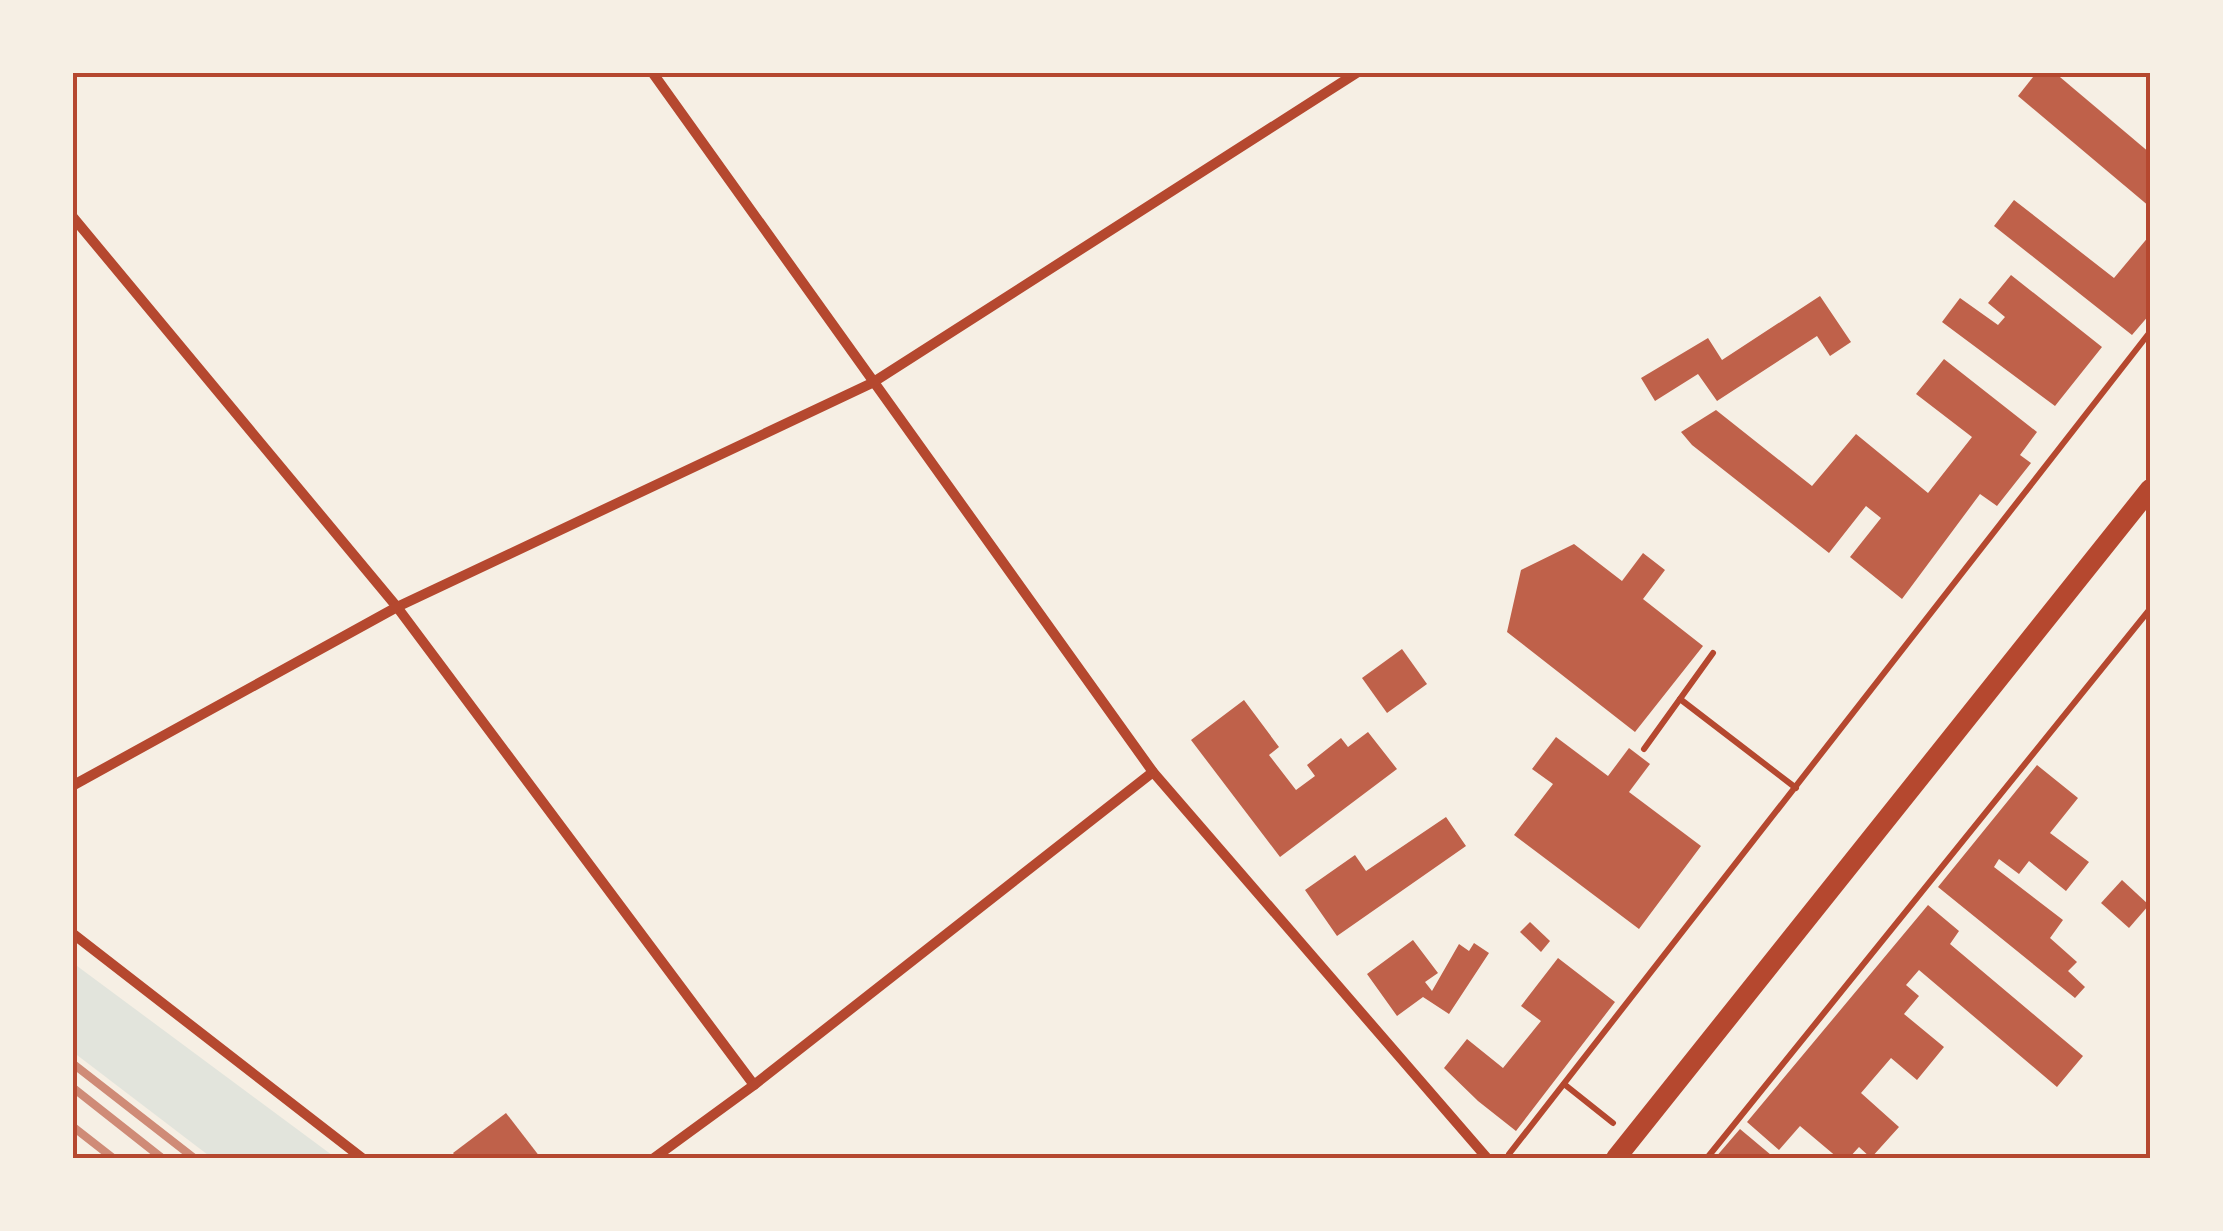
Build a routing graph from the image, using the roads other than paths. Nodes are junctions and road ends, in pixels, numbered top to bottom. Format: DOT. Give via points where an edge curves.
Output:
graph roads {
  1 [pos="652,72"];
  2 [pos="1358,72"];
  3 [pos="72,216"];
  4 [pos="872,383"];
  5 [pos="2150,489"];
  6 [pos="397,608"];
  7 [pos="1153,772"];
  8 [pos="72,786"];
  9 [pos="72,933"];
  10 [pos="754,1085"];
  11 [pos="362,1158"];
  12 [pos="654,1158"];
  13 [pos="1487,1158"];
  14 [pos="1616,1158"];
  1 -- 4 [label="street"];
  2 -- 4 [label="street"];
  3 -- 6 [label="street"];
  4 -- 6 [label="street"];
  4 -- 7 [label="street"];
  5 -- 14 [label="main road"];
  6 -- 8 [label="street"];
  6 -- 10 [label="street"];
  7 -- 10 [label="street"];
  7 -- 13 [label="street"];
  9 -- 11 [label="street"];
  10 -- 12 [label="street"];
}
